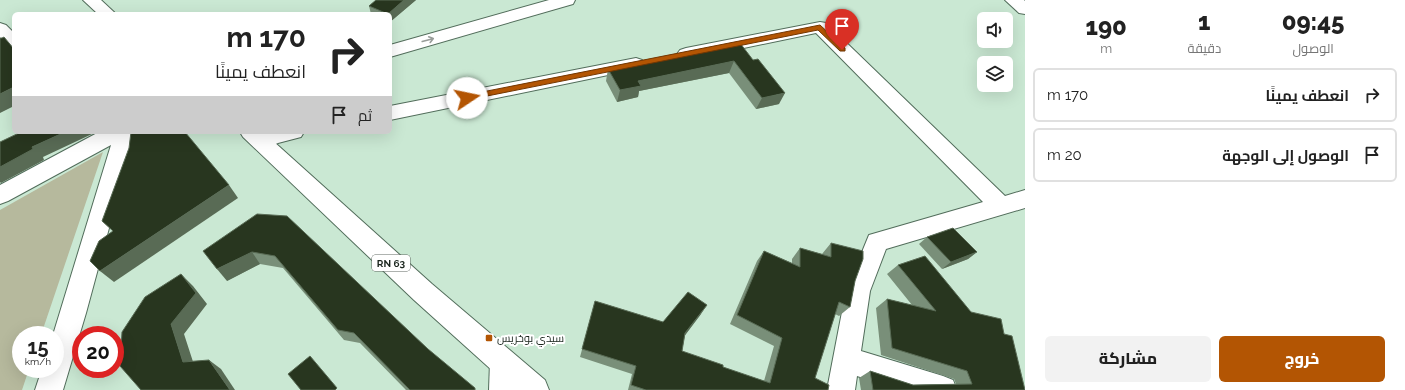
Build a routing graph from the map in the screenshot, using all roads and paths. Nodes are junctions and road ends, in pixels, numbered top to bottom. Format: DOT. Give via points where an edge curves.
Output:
graph roads {
  1 [pos="92,0"];
  2 [pos="521,0"];
  3 [pos="567,0"];
  4 [pos="1013,0"];
  5 [pos="1025,9"];
  6 [pos="106,12"];
  7 [pos="0,29"];
  8 [pos="392,35"];
  9 [pos="12,42"];
  10 [pos="392,50"];
  11 [pos="392,113"];
  12 [pos="124,134"];
  13 [pos="284,134"];
  14 [pos="103,135"];
  15 [pos="256,137"];
  16 [pos="0,195"];
  17 [pos="1025,199"];
  18 [pos="1001,206"];
  19 [pos="846,359"];
  20 [pos="503,362"];
  21 [pos="49,390"];
  22 [pos="503,390"];
  23 [pos="535,390"];
  24 [pos="841,390"];
  25 [pos="943,390"];
  1 -- 6 [label="main road"];
  2 -- 8 [label="main road"];
  10 -- 3 [label="main road, one-way"];
  4 -- 5 [label="main road"];
  7 -- 9 [label="main road"];
  11 -- 18 [label="main road" via="820,27"];
  12 -- 21 [label="main road"];
  13 -- 15 [label="main road"];
  14 -- 16 [label="main road"];
  15 -- 20 [label="main road, RN 63" via="423,292"];
  17 -- 18 [label="main road"];
  18 -- 19 [label="main road" via="877,242 858,291"];
  19 -- 24 [label="main road"];
  19 -- 25 [label="main road"];
  20 -- 22 [label="main road"];
  20 -- 23 [label="main road, RN 63"];
}
